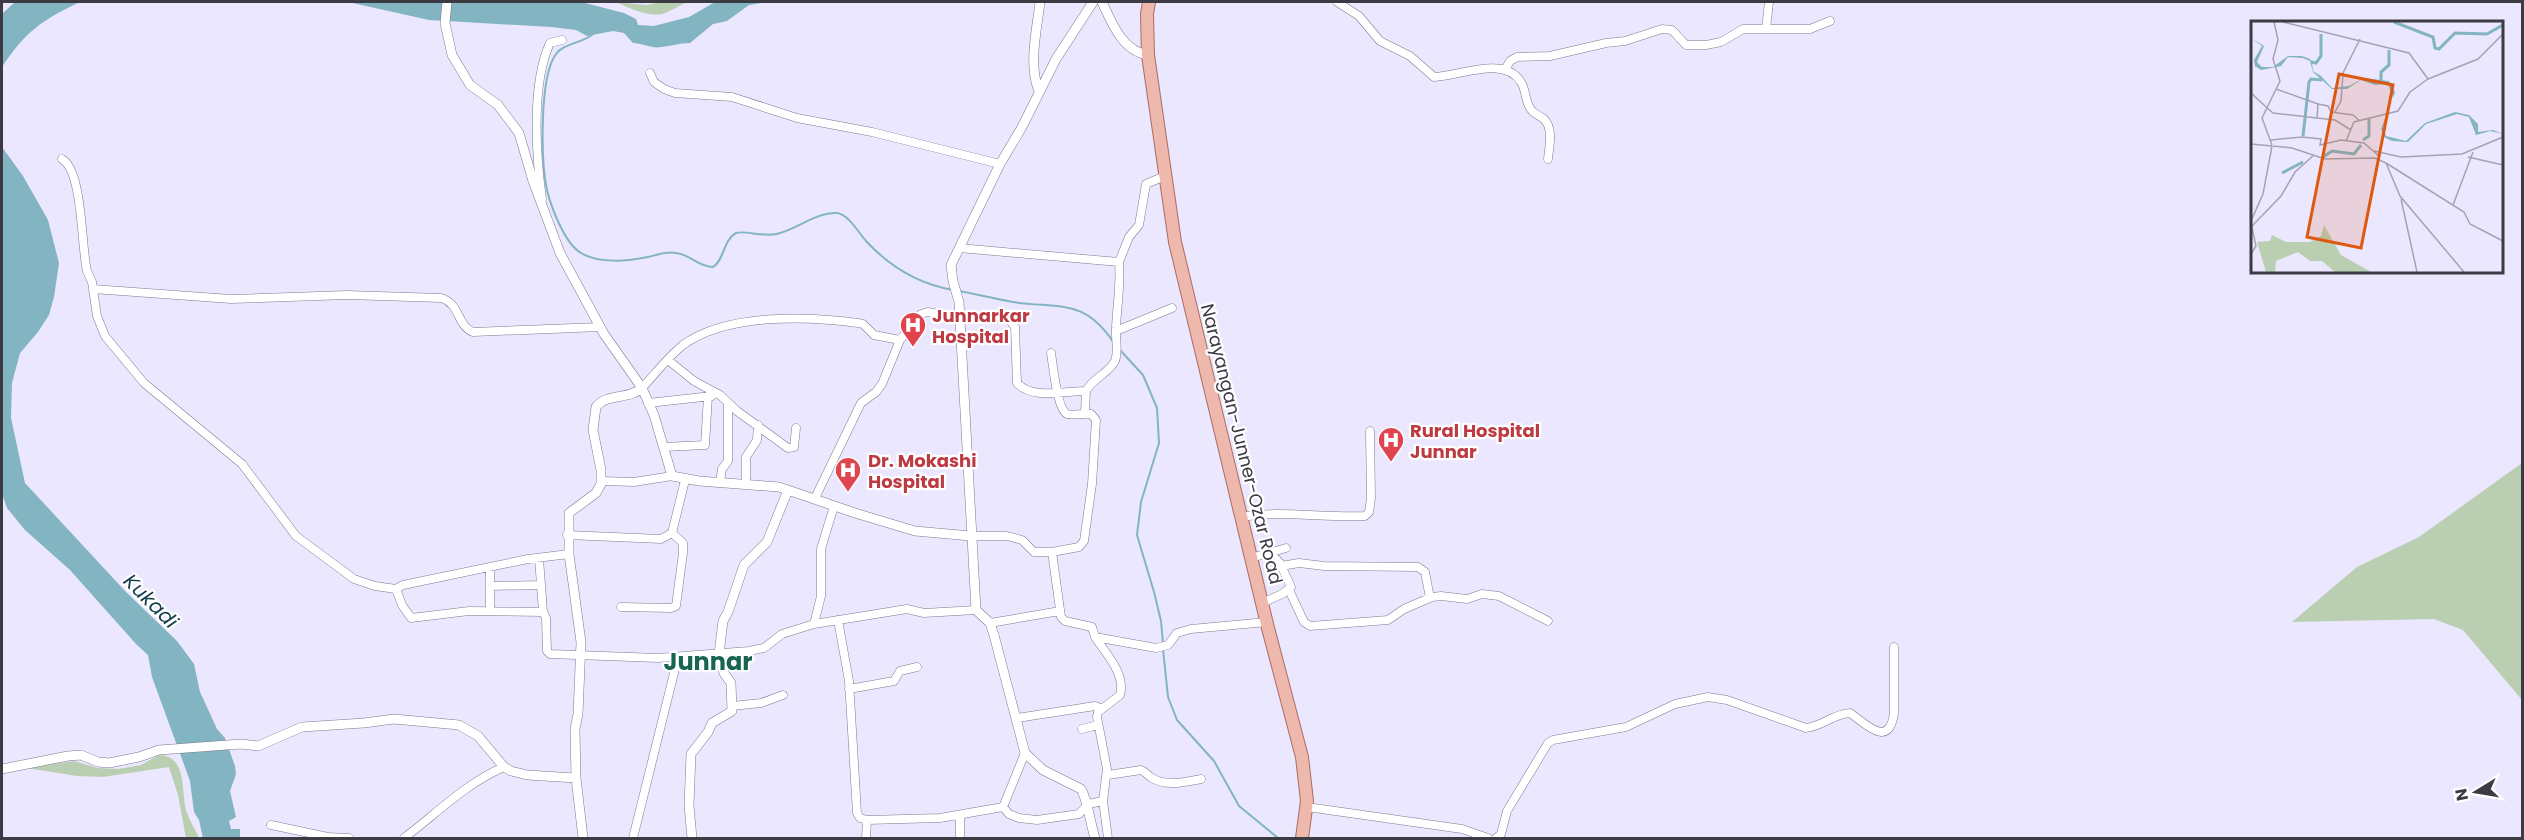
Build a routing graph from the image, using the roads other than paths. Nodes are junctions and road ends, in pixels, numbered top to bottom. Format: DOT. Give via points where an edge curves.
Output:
graph roads {
  1 [pos="447,2"];
  2 [pos="1040,2"];
  3 [pos="1093,2"];
  4 [pos="1102,2"];
  5 [pos="1149,2"];
  6 [pos="1337,2"];
  7 [pos="1769,2"];
  8 [pos="1830,21"];
  9 [pos="1766,29"];
  10 [pos="562,40"];
  11 [pos="1148,54"];
  12 [pos="1505,70"];
  13 [pos="650,73"];
  14 [pos="1039,91"];
  15 [pos="62,159"];
  16 [pos="1548,159"];
  17 [pos="1000,164"];
  18 [pos="1165,176"];
  19 [pos="543,207"];
  20 [pos="959,248"];
  21 [pos="1119,262"];
  22 [pos="93,289"];
  23 [pos="1172,308"];
  24 [pos="959,318"];
  25 [pos="600,327"];
  26 [pos="1116,331"];
  27 [pos="900,340"];
  28 [pos="1051,353"];
  29 [pos="668,360"];
  30 [pos="642,388"];
  31 [pos="1086,391"];
  32 [pos="1058,393"];
  33 [pos="720,395"];
  34 [pos="708,396"];
  35 [pos="648,403"];
  36 [pos="728,404"];
  37 [pos="1085,413"];
  38 [pos="758,425"];
  39 [pos="795,428"];
  40 [pos="1370,431"];
  41 [pos="664,447"];
  42 [pos="672,476"];
  43 [pos="686,480"];
  44 [pos="602,481"];
  45 [pos="720,482"];
  46 [pos="746,483"];
  47 [pos="789,490"];
  48 [pos="816,498"];
  49 [pos="834,506"];
  50 [pos="1241,517"];
  51 [pos="672,533"];
  52 [pos="567,535"];
  53 [pos="971,536"];
  54 [pos="1286,548"];
  55 [pos="1052,552"];
  56 [pos="1269,553"];
  57 [pos="569,554"];
  58 [pos="539,558"];
  59 [pos="1251,558"];
  60 [pos="1281,566"];
  61 [pos="489,567"];
  62 [pos="541,585"];
  63 [pos="490,586"];
  64 [pos="396,589"];
  65 [pos="1289,590"];
  66 [pos="1430,598"];
  67 [pos="1262,603"];
  68 [pos="621,607"];
  69 [pos="976,610"];
  70 [pos="490,611"];
  71 [pos="543,612"];
  72 [pos="1060,612"];
  73 [pos="837,620"];
  74 [pos="1548,621"];
  75 [pos="1267,622"];
  76 [pos="990,623"];
  77 [pos="814,624"];
  78 [pos="1095,637"];
  79 [pos="1894,647"];
  80 [pos="581,654"];
  81 [pos="719,654"];
  82 [pos="678,657"];
  83 [pos="917,668"];
  84 [pos="849,689"];
  85 [pos="783,695"];
  86 [pos="732,706"];
  87 [pos="1102,709"];
  88 [pos="1017,718"];
  89 [pos="1098,726"];
  90 [pos="1082,729"];
  91 [pos="1025,753"];
  92 [pos="504,767"];
  93 [pos="2,769"];
  94 [pos="1108,776"];
  95 [pos="576,778"];
  96 [pos="1201,779"];
  97 [pos="1103,801"];
  98 [pos="1004,807"];
  99 [pos="1086,807"];
  100 [pos="1307,807"];
  101 [pos="960,816"];
  102 [pos="867,820"];
  103 [pos="271,825"];
  104 [pos="349,838"];
  105 [pos="404,838"];
  106 [pos="583,838"];
  107 [pos="633,838"];
  108 [pos="692,838"];
  109 [pos="866,838"];
  110 [pos="960,838"];
  111 [pos="1095,838"];
  112 [pos="1108,838"];
  113 [pos="1302,838"];
  114 [pos="1488,838"];
  115 [pos="1496,838"];
  1 -- 19 [label="street" via="445,23 458,68 470,85 498,105 519,133"];
  2 -- 14 [label="street" via="1034,64"];
  3 -- 14 [label="street"];
  4 -- 11 [label="street" via="1120,38 1138,53"];
  5 -- 11 [label="main road, Narayangan-Junner-Ozar Road"];
  6 -- 12 [label="street" via="1359,16 1380,41 1410,56 1434,76 1478,69"];
  7 -- 9 [label="street"];
  8 -- 9 [label="street" via="1810,28"];
  9 -- 12 [label="street" via="1743,29 1721,42 1691,46 1672,30 1662,29 1550,56 1517,57"];
  10 -- 19 [label="street" via="550,43 540,78 538,171"];
  11 -- 18 [label="main road, Narayangan-Junner-Ozar Road"];
  12 -- 16 [label="street" via="1519,80 1530,109 1546,122 1550,131"];
  13 -- 17 [label="street" via="654,82 675,93 732,97 797,118"];
  14 -- 17 [label="street"];
  15 -- 22 [label="street" via="69,163 76,179 84,256"];
  17 -- 20 [label="street"];
  18 -- 21 [label="street" via="1146,184 1139,225 1128,237"];
  18 -- 50 [label="main road, Narayangan-Junner-Ozar Road" via="1175,242"];
  19 -- 25 [label="street" via="560,253"];
  20 -- 21 [label="street"];
  20 -- 24 [label="street" via="951,265"];
  21 -- 26 [label="street"];
  22 -- 25 [label="street" via="231,299 347,295 441,298 452,303 466,328 473,332"];
  22 -- 64 [label="street" via="100,326 114,349 144,382 242,464 296,536 354,579"];
  23 -- 26 [label="street"];
  24 -- 27 [label="street" via="921,314"];
  24 -- 32 [label="street" via="1009,319 1014,327 1017,384 1031,392"];
  24 -- 53 [label="street"];
  25 -- 30 [label="street"];
  26 -- 31 [label="street" via="1113,364 1091,381"];
  27 -- 29 [label="street" via="874,335 858,323 784,318 698,336"];
  27 -- 48 [label="street" via="882,384 861,403"];
  28 -- 32 [label="street"];
  29 -- 30 [label="street"];
  29 -- 33 [label="street"];
  30 -- 35 [label="street"];
  30 -- 44 [label="street" via="605,400 596,407 593,430"];
  31 -- 32 [label="street"];
  31 -- 37 [label="street"];
  32 -- 37 [label="street" via="1065,413"];
  33 -- 34 [label="street"];
  33 -- 36 [label="street"];
  34 -- 35 [label="street"];
  34 -- 41 [label="street" via="705,445"];
  35 -- 41 [label="street"];
  36 -- 38 [label="street"];
  36 -- 45 [label="street" via="728,461"];
  37 -- 55 [label="street" via="1095,420 1084,541 1079,547"];
  38 -- 39 [label="street" via="791,448"];
  38 -- 46 [label="street" via="757,440 746,457"];
  40 -- 50 [label="street" via="1371,498 1370,512 1365,516"];
  41 -- 42 [label="street"];
  42 -- 43 [label="street"];
  42 -- 44 [label="street" via="634,482"];
  43 -- 45 [label="street"];
  43 -- 51 [label="street"];
  44 -- 52 [label="street" via="599,490 569,513"];
  45 -- 46 [label="street"];
  46 -- 47 [label="street"];
  47 -- 48 [label="street"];
  47 -- 81 [label="street" via="766,543 744,565 723,621"];
  48 -- 49 [label="street"];
  49 -- 53 [label="street" via="915,531"];
  49 -- 77 [label="street" via="821,549 821,596"];
  50 -- 59 [label="main road, Narayangan-Junner-Ozar Road"];
  51 -- 52 [label="street" via="661,539"];
  51 -- 68 [label="street" via="682,543 683,553 675,606"];
  52 -- 57 [label="street"];
  53 -- 55 [label="street" via="1007,536 1022,540 1034,552"];
  53 -- 69 [label="street"];
  54 -- 56 [label="street"];
  55 -- 72 [label="street"];
  56 -- 59 [label="street"];
  56 -- 60 [label="street"];
  57 -- 58 [label="street"];
  57 -- 80 [label="street"];
  58 -- 61 [label="street"];
  58 -- 62 [label="street"];
  59 -- 67 [label="main road, Narayangan-Junner-Ozar Road"];
  60 -- 65 [label="street"];
  60 -- 66 [label="street" via="1299,562 1418,567 1425,572"];
  61 -- 63 [label="street"];
  61 -- 64 [label="street"];
  62 -- 63 [label="street"];
  62 -- 71 [label="street"];
  63 -- 70 [label="street"];
  64 -- 70 [label="street" via="411,618"];
  65 -- 66 [label="street" via="1304,622 1310,626 1388,620"];
  65 -- 67 [label="street"];
  66 -- 74 [label="street" via="1467,599 1491,594"];
  67 -- 75 [label="main road, Narayangan-Junner-Ozar Road"];
  69 -- 73 [label="street" via="924,613 907,609"];
  69 -- 76 [label="street"];
  70 -- 71 [label="street"];
  71 -- 80 [label="street" via="547,651"];
  72 -- 76 [label="street"];
  72 -- 78 [label="street" via="1065,621 1092,627"];
  73 -- 77 [label="street"];
  73 -- 84 [label="street"];
  75 -- 78 [label="street" via="1191,629 1177,633 1166,646 1156,648"];
  75 -- 100 [label="main road, Narayangan-Junner-Ozar Road" via="1302,757"];
  76 -- 88 [label="street"];
  77 -- 81 [label="street" via="782,634 758,650"];
  78 -- 87 [label="street" via="1121,681 1120,695"];
  79 -- 115 [label="street" via="1892,723 1885,731 1872,730 1850,712 1835,714 1816,727 1806,728 1727,700 1708,697 1675,704 1626,727 1552,740 1507,811 1501,834"];
  80 -- 82 [label="street"];
  80 -- 95 [label="street"];
  81 -- 82 [label="street"];
  81 -- 86 [label="street" via="731,683"];
  82 -- 107 [label="street"];
  83 -- 84 [label="street" via="900,671 894,681"];
  84 -- 102 [label="street" via="857,813"];
  85 -- 86 [label="street" via="761,703"];
  86 -- 108 [label="street" via="729,714 712,723 691,754"];
  87 -- 88 [label="street" via="1095,706"];
  87 -- 89 [label="street" via="1098,712"];
  88 -- 91 [label="street"];
  89 -- 90 [label="street"];
  89 -- 94 [label="street"];
  91 -- 98 [label="street"];
  91 -- 99 [label="street" via="1042,770 1081,789"];
  92 -- 93 [label="street" via="469,729 402,719 302,727 268,743 251,746 159,750 109,763 68,756"];
  92 -- 95 [label="street" via="527,775"];
  92 -- 105 [label="street" via="467,788"];
  94 -- 96 [label="street" via="1145,770 1150,777 1169,783"];
  94 -- 97 [label="street"];
  95 -- 106 [label="street"];
  97 -- 99 [label="street"];
  97 -- 112 [label="street"];
  98 -- 99 [label="street" via="1019,818 1037,820 1079,814"];
  98 -- 101 [label="street"];
  99 -- 111 [label="street"];
  100 -- 113 [label="main road, Narayangan-Junner-Ozar Road"];
  100 -- 114 [label="street" via="1462,829"];
  101 -- 102 [label="street"];
  101 -- 110 [label="street"];
  102 -- 109 [label="street"];
  103 -- 104 [label="street"];
}
